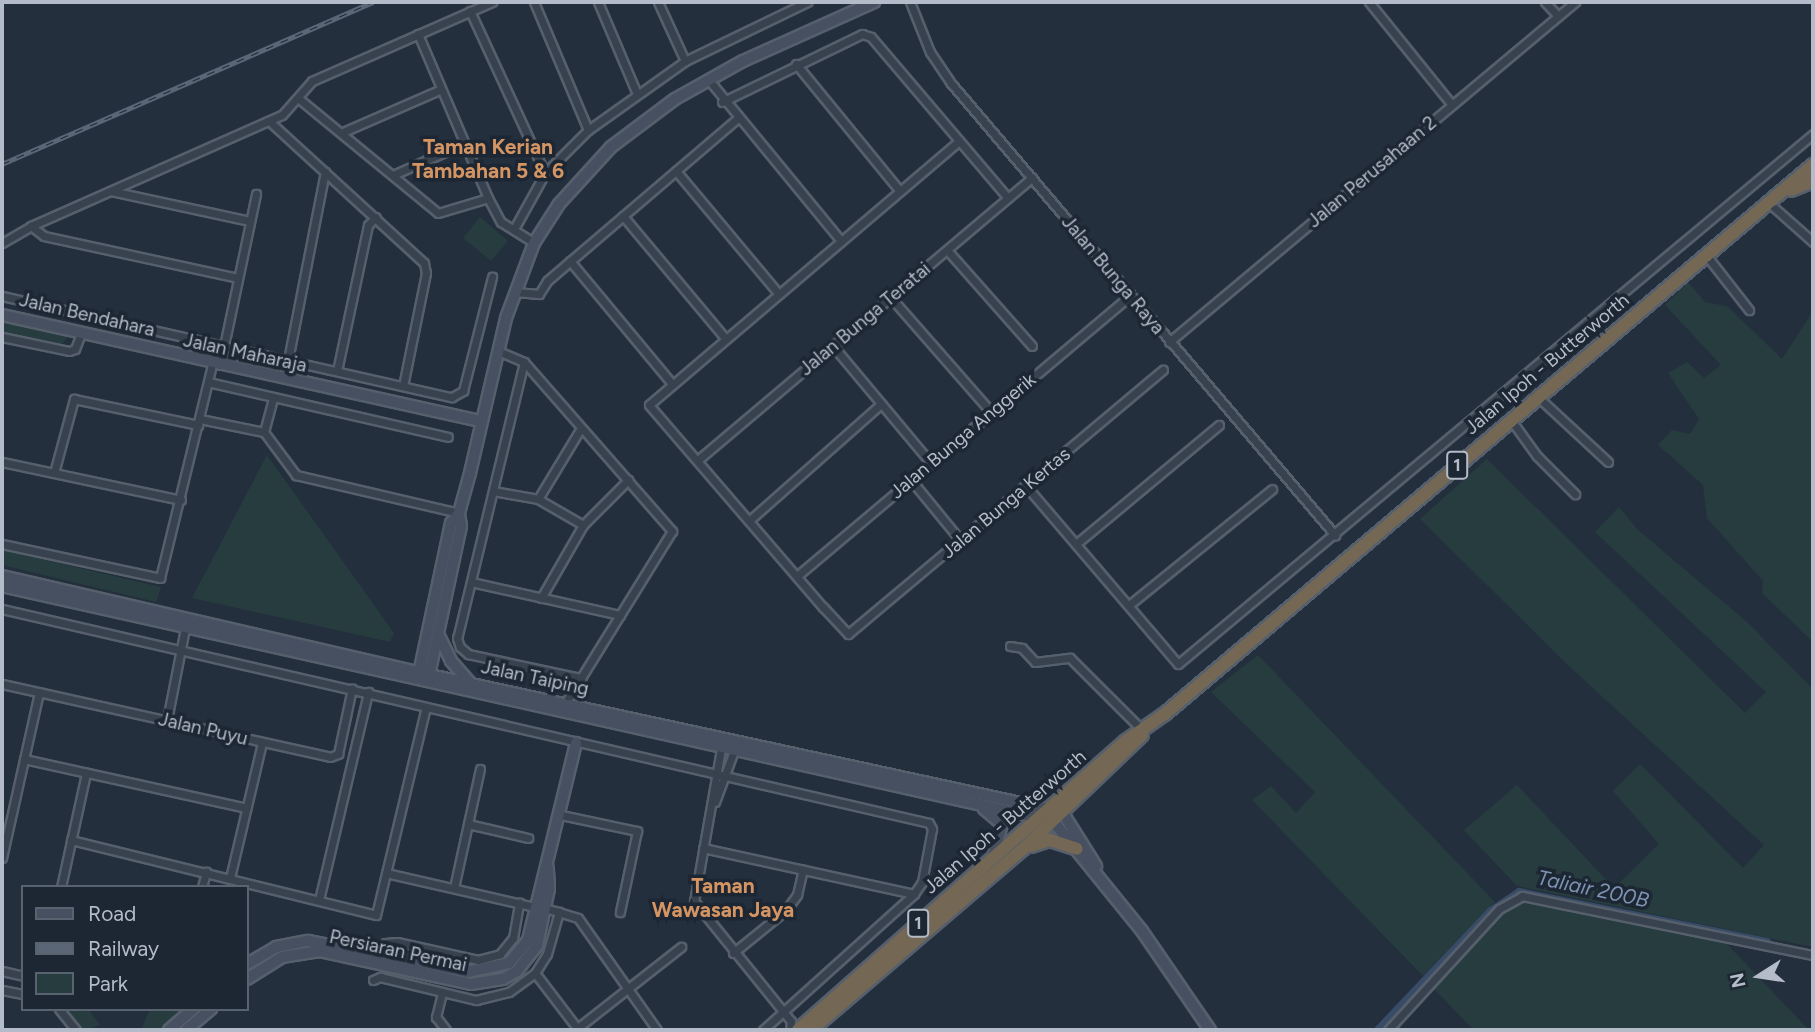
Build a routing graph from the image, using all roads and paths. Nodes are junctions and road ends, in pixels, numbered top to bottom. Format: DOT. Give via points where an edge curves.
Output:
graph roads {
  1 [pos="492,2"];
  2 [pos="534,2"];
  3 [pos="598,2"];
  4 [pos="658,2"];
  5 [pos="807,2"];
  6 [pos="874,2"];
  7 [pos="910,2"];
  8 [pos="1369,2"];
  9 [pos="1545,2"];
  10 [pos="1575,2"];
  11 [pos="795,4"];
  12 [pos="470,11"];
  13 [pos="1558,16"];
  14 [pos="418,34"];
  15 [pos="685,61"];
  16 [pos="796,65"];
  17 [pos="708,79"];
  18 [pos="439,90"];
  19 [pos="637,94"];
  20 [pos="298,97"];
  21 [pos="722,102"];
  22 [pos="1452,105"];
  23 [pos="737,119"];
  24 [pos="269,121"];
  25 [pos="588,130"];
  26 [pos="343,132"];
  27 [pos="1813,134"];
  28 [pos="959,141"];
  29 [pos="463,144"];
  30 [pos="676,171"];
  31 [pos="326,172"];
  32 [pos="1812,172"];
  33 [pos="545,173"];
  34 [pos="393,175"];
  35 [pos="1032,178"];
  36 [pos="110,191"];
  37 [pos="900,191"];
  38 [pos="256,194"];
  39 [pos="488,198"];
  40 [pos="1008,198"];
  41 [pos="1769,203"];
  42 [pos="623,216"];
  43 [pos="376,217"];
  44 [pos="250,221"];
  45 [pos="30,226"];
  46 [pos="514,229"];
  47 [pos="841,242"];
  48 [pos="1813,242"];
  49 [pos="2,243"];
  50 [pos="534,243"];
  51 [pos="947,250"];
  52 [pos="1706,254"];
  53 [pos="570,261"];
  54 [pos="492,277"];
  55 [pos="238,278"];
  56 [pos="514,292"];
  57 [pos="779,293"];
  58 [pos="2,296"];
  59 [pos="1129,296"];
  60 [pos="893,300"];
  61 [pos="1749,310"];
  62 [pos="2,315"];
  63 [pos="81,333"];
  64 [pos="2,337"];
  65 [pos="726,339"];
  66 [pos="1169,342"];
  67 [pos="224,346"];
  68 [pos="833,346"];
  69 [pos="1032,346"];
  70 [pos="498,351"];
  71 [pos="288,360"];
  72 [pos="524,362"];
  73 [pos="216,365"];
  74 [pos="1163,370"];
  75 [pos="337,371"];
  76 [pos="208,382"];
  77 [pos="672,384"];
  78 [pos="403,386"];
  79 [pos="273,398"];
  80 [pos="1539,398"];
  81 [pos="881,404"];
  82 [pos="991,412"];
  83 [pos="1511,420"];
  84 [pos="199,422"];
  85 [pos="481,422"];
  86 [pos="1219,425"];
  87 [pos="581,428"];
  88 [pos="264,432"];
  89 [pos="448,437"];
  90 [pos="699,459"];
  91 [pos="2,462"];
  92 [pos="1608,462"];
  93 [pos="931,463"];
  94 [pos="54,473"];
  95 [pos="628,480"];
  96 [pos="911,480"];
  97 [pos="1026,486"];
  98 [pos="1272,489"];
  99 [pos="493,491"];
  100 [pos="1575,494"];
  101 [pos="538,499"];
  102 [pos="181,500"];
  103 [pos="459,513"];
  104 [pos="751,519"];
  105 [pos="583,525"];
  106 [pos="1335,535"];
  107 [pos="961,541"];
  108 [pos="2,544"];
  109 [pos="1076,544"];
  110 [pos="2,576"];
  111 [pos="797,576"];
  112 [pos="471,582"];
  113 [pos="2,586"];
  114 [pos="541,598"];
  115 [pos="1129,605"];
  116 [pos="2,610"];
  117 [pos="620,615"];
  118 [pos="185,628"];
  119 [pos="438,634"];
  120 [pos="1010,646"];
  121 [pos="181,650"];
  122 [pos="423,678"];
  123 [pos="581,678"];
  124 [pos="469,682"];
  125 [pos="2,684"];
  126 [pos="352,688"];
  127 [pos="39,692"];
  128 [pos="368,692"];
  129 [pos="566,702"];
  130 [pos="426,707"];
  131 [pos="167,720"];
  132 [pos="1144,730"];
  133 [pos="262,743"];
  134 [pos="576,743"];
  135 [pos="722,743"];
  136 [pos="736,746"];
  137 [pos="24,759"];
  138 [pos="481,769"];
  139 [pos="86,773"];
  140 [pos="715,774"];
  141 [pos="726,776"];
  142 [pos="976,804"];
  143 [pos="247,808"];
  144 [pos="712,810"];
  145 [pos="561,815"];
  146 [pos="1051,815"];
  147 [pos="468,824"];
  148 [pos="528,838"];
  149 [pos="71,841"];
  150 [pos="703,848"];
  151 [pos="1023,849"];
  152 [pos="1077,849"];
  153 [pos="993,857"];
  154 [pos="2,858"];
  155 [pos="803,870"];
  156 [pos="205,872"];
  157 [pos="386,873"];
  158 [pos="230,878"];
  159 [pos="1103,880"];
  160 [pos="61,885"];
  161 [pos="202,885"];
  162 [pos="454,888"];
  163 [pos="914,894"];
  164 [pos="320,900"];
  165 [pos="519,903"];
  166 [pos="540,907"];
  167 [pos="559,912"];
  168 [pos="620,912"];
  169 [pos="681,947"];
  170 [pos="733,953"];
  171 [pos="1813,955"];
  172 [pos="381,959"];
  173 [pos="248,963"];
  174 [pos="2,971"];
  175 [pos="535,972"];
  176 [pos="21,976"];
  177 [pos="248,978"];
  178 [pos="373,980"];
  179 [pos="627,989"];
  180 [pos="2,990"];
  181 [pos="442,993"];
  182 [pos="21,994"];
  183 [pos="61,1011"];
  184 [pos="191,1011"];
  185 [pos="209,1011"];
  186 [pos="783,1012"];
  187 [pos="794,1025"];
  188 [pos="576,1029"];
  189 [pos="76,1030"];
  190 [pos="169,1030"];
  191 [pos="186,1030"];
  192 [pos="446,1030"];
  193 [pos="657,1030"];
  194 [pos="763,1030"];
  195 [pos="790,1030"];
  196 [pos="813,1030"];
  197 [pos="1210,1030"];
  198 [pos="1388,1030"];
  1 -- 12 [label="street"];
  2 -- 25 [label="street"];
  3 -- 19 [label="street"];
  4 -- 15 [label="street"];
  5 -- 11 [label="street"];
  6 -- 17 [label="main road"];
  7 -- 35 [label="street, Jalan Bunga Raya" via="930,52 950,82"];
  8 -- 22 [label="street"];
  9 -- 13 [label="street"];
  10 -- 13 [label="street, Jalan Perusahaan 2"];
  11 -- 15 [label="street"];
  12 -- 14 [label="street"];
  12 -- 33 [label="street"];
  13 -- 22 [label="street, Jalan Perusahaan 2"];
  14 -- 18 [label="street"];
  14 -- 20 [label="street" via="312,81"];
  15 -- 19 [label="street"];
  16 -- 21 [label="street"];
  16 -- 28 [label="street" via="853,35 871,37"];
  16 -- 37 [label="street"];
  17 -- 21 [label="street"];
  17 -- 50 [label="main road" via="611,147 559,204"];
  18 -- 26 [label="street"];
  18 -- 29 [label="street"];
  19 -- 25 [label="street"];
  20 -- 24 [label="street"];
  20 -- 26 [label="street"];
  21 -- 23 [label="street"];
  22 -- 66 [label="street, Jalan Perusahaan 2"];
  23 -- 30 [label="street"];
  23 -- 47 [label="street"];
  24 -- 31 [label="street"];
  24 -- 36 [label="street"];
  25 -- 33 [label="street"];
  26 -- 34 [label="street"];
  27 -- 106 [label="street"];
  28 -- 37 [label="street"];
  28 -- 40 [label="street"];
  29 -- 34 [label="street"];
  29 -- 39 [label="street"];
  30 -- 42 [label="street"];
  30 -- 57 [label="street"];
  31 -- 43 [label="street"];
  31 -- 71 [label="street"];
  32 -- 41 [label="highway, Jalan Ipoh - Butterworth"];
  33 -- 46 [label="street"];
  34 -- 39 [label="street" via="443,215"];
  35 -- 40 [label="street, Jalan Bunga Teratai"];
  35 -- 59 [label="street, Jalan Bunga Raya"];
  36 -- 44 [label="street"];
  36 -- 45 [label="street"];
  37 -- 47 [label="street"];
  38 -- 44 [label="street"];
  39 -- 46 [label="street" via="501,222"];
  40 -- 51 [label="street, Jalan Bunga Teratai"];
  41 -- 48 [label="street"];
  41 -- 52 [label="highway, Jalan Ipoh - Butterworth / 1"];
  42 -- 53 [label="street"];
  42 -- 65 [label="street"];
  43 -- 75 [label="street" via="368,225"];
  43 -- 78 [label="street" via="426,268"];
  44 -- 55 [label="street"];
  45 -- 49 [label="street"];
  45 -- 55 [label="street" via="44,236"];
  46 -- 50 [label="street"];
  47 -- 57 [label="street"];
  50 -- 56 [label="main road"];
  51 -- 68 [label="street, Jalan Bunga Teratai"];
  51 -- 69 [label="street"];
  52 -- 61 [label="street"];
  52 -- 80 [label="highway, Jalan Ipoh - Butterworth / 1"];
  53 -- 56 [label="street" via="539,294"];
  53 -- 77 [label="street"];
  54 -- 78 [label="street, Jalan Bendahara" via="460,395"];
  55 -- 67 [label="street"];
  56 -- 70 [label="main road"];
  57 -- 65 [label="street"];
  58 -- 67 [label="street, Jalan Bendahara"];
  59 -- 66 [label="street, Jalan Bunga Raya"];
  59 -- 82 [label="street, Jalan Bunga Anggerik"];
  60 -- 82 [label="street"];
  62 -- 63 [label="main road, Jalan Maharaja"];
  63 -- 64 [label="street" via="75,349 69,351"];
  63 -- 73 [label="main road, Jalan Maharaja"];
  65 -- 77 [label="street"];
  66 -- 106 [label="street, Jalan Bunga Raya"];
  67 -- 71 [label="street, Jalan Bendahara"];
  67 -- 73 [label="street"];
  68 -- 81 [label="street"];
  68 -- 90 [label="street, Jalan Bunga Teratai"];
  70 -- 72 [label="street"];
  70 -- 85 [label="main road"];
  71 -- 75 [label="street, Jalan Bendahara"];
  72 -- 87 [label="street"];
  72 -- 99 [label="street"];
  73 -- 76 [label="street"];
  73 -- 85 [label="main road, Jalan Maharaja"];
  74 -- 97 [label="street, Jalan Bunga Kertas"];
  75 -- 78 [label="street, Jalan Bendahara"];
  76 -- 79 [label="street"];
  76 -- 84 [label="street"];
  77 -- 90 [label="street" via="649,405"];
  79 -- 88 [label="street"];
  79 -- 89 [label="street"];
  80 -- 83 [label="highway, Jalan Ipoh - Butterworth / 1"];
  80 -- 92 [label="street"];
  81 -- 93 [label="street"];
  81 -- 104 [label="street"];
  82 -- 93 [label="street, Jalan Bunga Anggerik"];
  83 -- 100 [label="street" via="1537,456"];
  83 -- 132 [label="highway, Jalan Ipoh - Butterworth / 1"];
  84 -- 88 [label="street"];
  84 -- 94 [label="street" via="74,399"];
  84 -- 102 [label="street"];
  85 -- 103 [label="main road"];
  86 -- 109 [label="street"];
  87 -- 95 [label="street"];
  87 -- 101 [label="street"];
  88 -- 103 [label="street" via="296,475"];
  90 -- 104 [label="street"];
  91 -- 94 [label="street"];
  93 -- 96 [label="street, Jalan Bunga Anggerik"];
  94 -- 102 [label="street"];
  95 -- 105 [label="street"];
  95 -- 117 [label="street" via="672,531"];
  96 -- 107 [label="street"];
  96 -- 111 [label="street, Jalan Bunga Anggerik"];
  97 -- 107 [label="street, Jalan Bunga Kertas"];
  97 -- 109 [label="street"];
  98 -- 115 [label="street"];
  99 -- 101 [label="street"];
  99 -- 112 [label="street"];
  101 -- 105 [label="street"];
  102 -- 108 [label="street" via="160,578"];
  103 -- 119 [label="main road" via="461,526"];
  103 -- 122 [label="main road" via="451,523"];
  104 -- 111 [label="street"];
  105 -- 114 [label="street"];
  106 -- 115 [label="street" via="1178,664"];
  107 -- 111 [label="street, Jalan Bunga Kertas" via="848,634"];
  109 -- 115 [label="street"];
  110 -- 122 [label="main road, Jalan Taiping"];
  112 -- 114 [label="street"];
  112 -- 123 [label="street" via="457,638 468,654"];
  113 -- 118 [label="main road, Jalan Taiping"];
  114 -- 117 [label="street"];
  116 -- 121 [label="street"];
  117 -- 123 [label="street"];
  118 -- 121 [label="street"];
  118 -- 122 [label="main road, Jalan Taiping"];
  119 -- 122 [label="main road"];
  119 -- 124 [label="main road" via="451,661"];
  120 -- 132 [label="street" via="1022,648 1035,662 1070,657"];
  121 -- 126 [label="street"];
  121 -- 131 [label="street"];
  122 -- 124 [label="main road, Jalan Taiping"];
  122 -- 135 [label="main road, Jalan Taiping"];
  123 -- 129 [label="street"];
  124 -- 129 [label="main road, Jalan Taiping"];
  125 -- 127 [label="street, Jalan Puyu"];
  126 -- 128 [label="street"];
  126 -- 133 [label="street, Jalan Puyu" via="335,757"];
  127 -- 131 [label="street, Jalan Puyu"];
  127 -- 137 [label="street"];
  128 -- 130 [label="street"];
  128 -- 164 [label="street"];
  129 -- 135 [label="main road, Jalan Taiping"];
  130 -- 134 [label="street"];
  130 -- 157 [label="street"];
  131 -- 133 [label="street, Jalan Puyu"];
  132 -- 146 [label="highway, Jalan Ipoh - Butterworth / 1"];
  133 -- 143 [label="street"];
  134 -- 140 [label="street"];
  134 -- 145 [label="main road, Persiaran Permai"];
  135 -- 136 [label="main road, Jalan Taiping"];
  135 -- 140 [label="street"];
  136 -- 141 [label="street"];
  136 -- 142 [label="main road, Jalan Taiping"];
  136 -- 146 [label="main road, Jalan Taiping"];
  137 -- 139 [label="street"];
  137 -- 154 [label="street"];
  138 -- 147 [label="street"];
  139 -- 143 [label="street"];
  139 -- 149 [label="street"];
  140 -- 141 [label="street"];
  140 -- 144 [label="street"];
  141 -- 144 [label="street"];
  141 -- 163 [label="street" via="922,820 932,829 922,881"];
  142 -- 146 [label="main road, Jalan Taiping"];
  142 -- 153 [label="main road" via="1002,824"];
  143 -- 158 [label="street"];
  144 -- 150 [label="street"];
  145 -- 166 [label="main road, Persiaran Permai"];
  145 -- 168 [label="street" via="638,831"];
  146 -- 151 [label="highway, Jalan Ipoh - Butterworth / 1"];
  146 -- 152 [label="main road"];
  146 -- 153 [label="highway, Jalan Ipoh - Butterworth / 1"];
  146 -- 159 [label="main road"];
  147 -- 148 [label="street"];
  147 -- 162 [label="street"];
  149 -- 156 [label="street"];
  149 -- 160 [label="street"];
  150 -- 155 [label="street"];
  150 -- 170 [label="street" via="694,901"];
  151 -- 152 [label="highway" via="1050,840"];
  151 -- 196 [label="highway, Jalan Ipoh - Butterworth / 1"];
  152 -- 159 [label="main road"];
  153 -- 187 [label="highway, Jalan Ipoh - Butterworth / 1" via="820,1011"];
  155 -- 163 [label="street"];
  155 -- 170 [label="street" via="797,895 786,909"];
  156 -- 158 [label="street"];
  156 -- 161 [label="street"];
  157 -- 162 [label="street"];
  157 -- 164 [label="street" via="376,915"];
  158 -- 164 [label="street"];
  159 -- 197 [label="main road"];
  162 -- 165 [label="street"];
  163 -- 186 [label="street"];
  165 -- 166 [label="street"];
  165 -- 172 [label="street" via="508,948 490,958 478,960 397,942 385,943"];
  166 -- 167 [label="street"];
  166 -- 172 [label="main road, Persiaran Permai" via="520,954 495,969 467,972"];
  167 -- 175 [label="street" via="547,954"];
  167 -- 179 [label="street" via="578,918"];
  169 -- 179 [label="street"];
  170 -- 186 [label="street"];
  171 -- 198 [label="street" via="1522,896 1499,909"];
  172 -- 173 [label="main road, Persiaran Permai" via="308,941 276,947"];
  172 -- 177 [label="main road, Persiaran Permai" via="298,951"];
  174 -- 176 [label="street"];
  175 -- 181 [label="street" via="496,996 476,1000"];
  175 -- 188 [label="street"];
  178 -- 181 [label="street" via="380,977"];
  179 -- 188 [label="street"];
  179 -- 193 [label="street"];
  180 -- 182 [label="street"];
  181 -- 192 [label="street" via="436,1017"];
  183 -- 189 [label="street"];
  184 -- 190 [label="main road"];
  185 -- 191 [label="main road"];
  186 -- 187 [label="street"];
  186 -- 194 [label="street"];
  187 -- 195 [label="street"];
}
